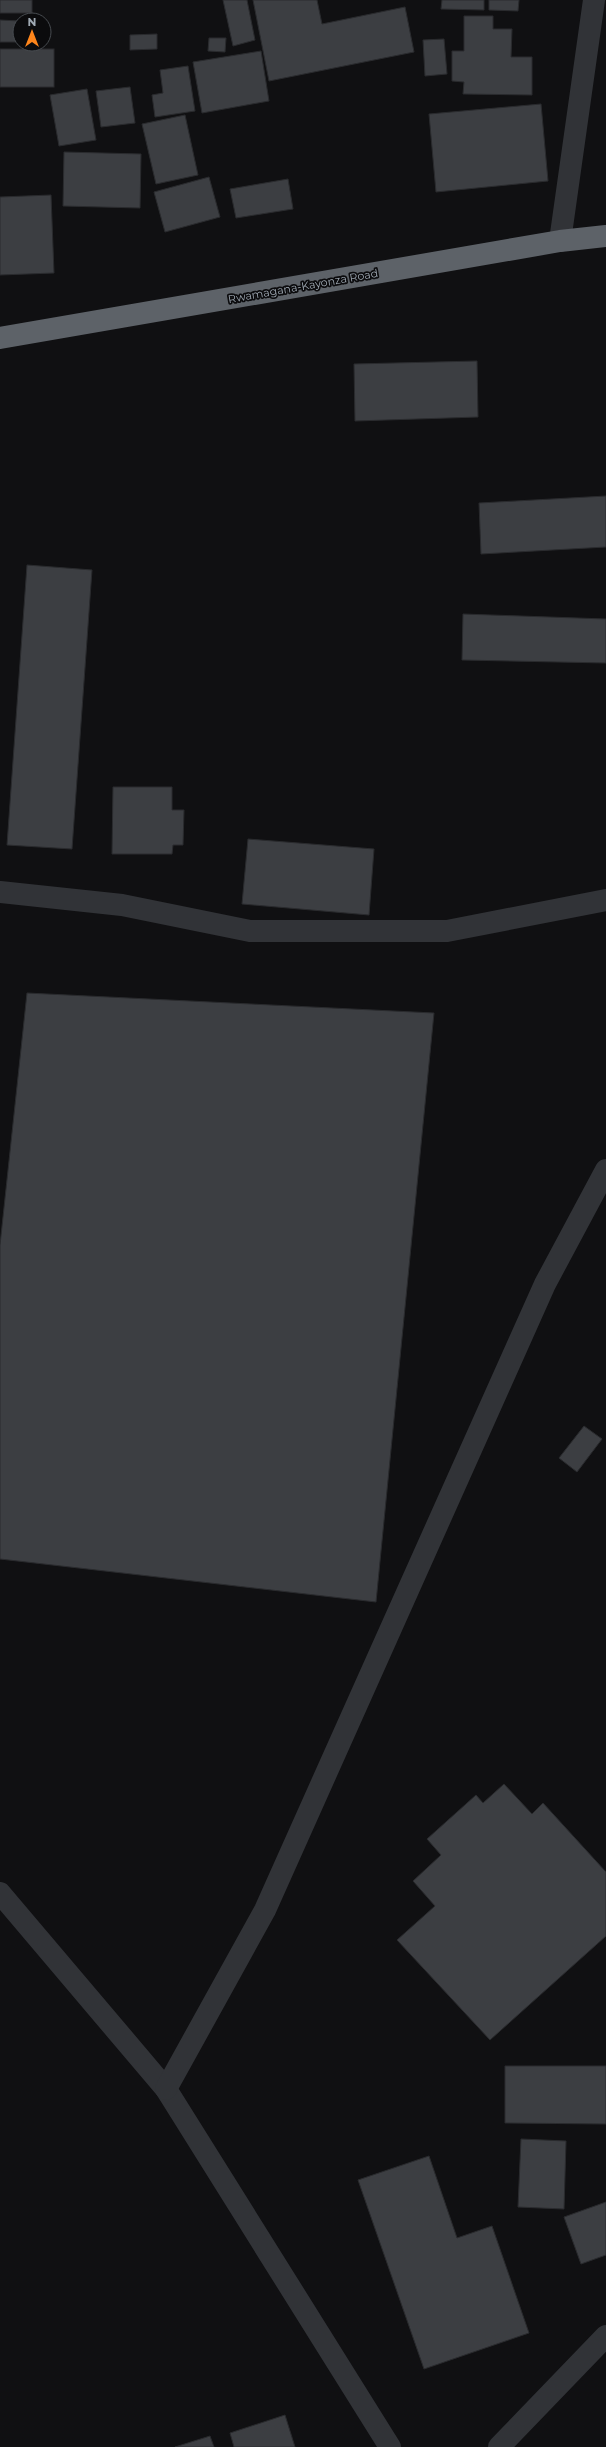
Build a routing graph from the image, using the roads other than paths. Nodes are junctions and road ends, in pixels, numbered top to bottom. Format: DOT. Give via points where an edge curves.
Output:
graph roads {
  1 [pos="594,0"];
  2 [pos="606,236"];
  3 [pos="560,241"];
  4 [pos="0,338"];
  5 [pos="0,892"];
  6 [pos="606,900"];
  7 [pos="606,1170"];
  8 [pos="0,1893"];
  9 [pos="166,2089"];
  10 [pos="606,2336"];
  11 [pos="390,2447"];
  12 [pos="499,2447"];
  1 -- 3 [label="street"];
  2 -- 3 [label="highway, Rwamagana-Kayonza Road"];
  3 -- 4 [label="highway, Rwamagana-Kayonza Road"];
  5 -- 6 [label="street" via="122,905 250,930 447,931"];
  7 -- 9 [label="street" via="545,1284 265,1910"];
  8 -- 9 [label="street"];
  9 -- 11 [label="street"];
  10 -- 12 [label="street"];
}
